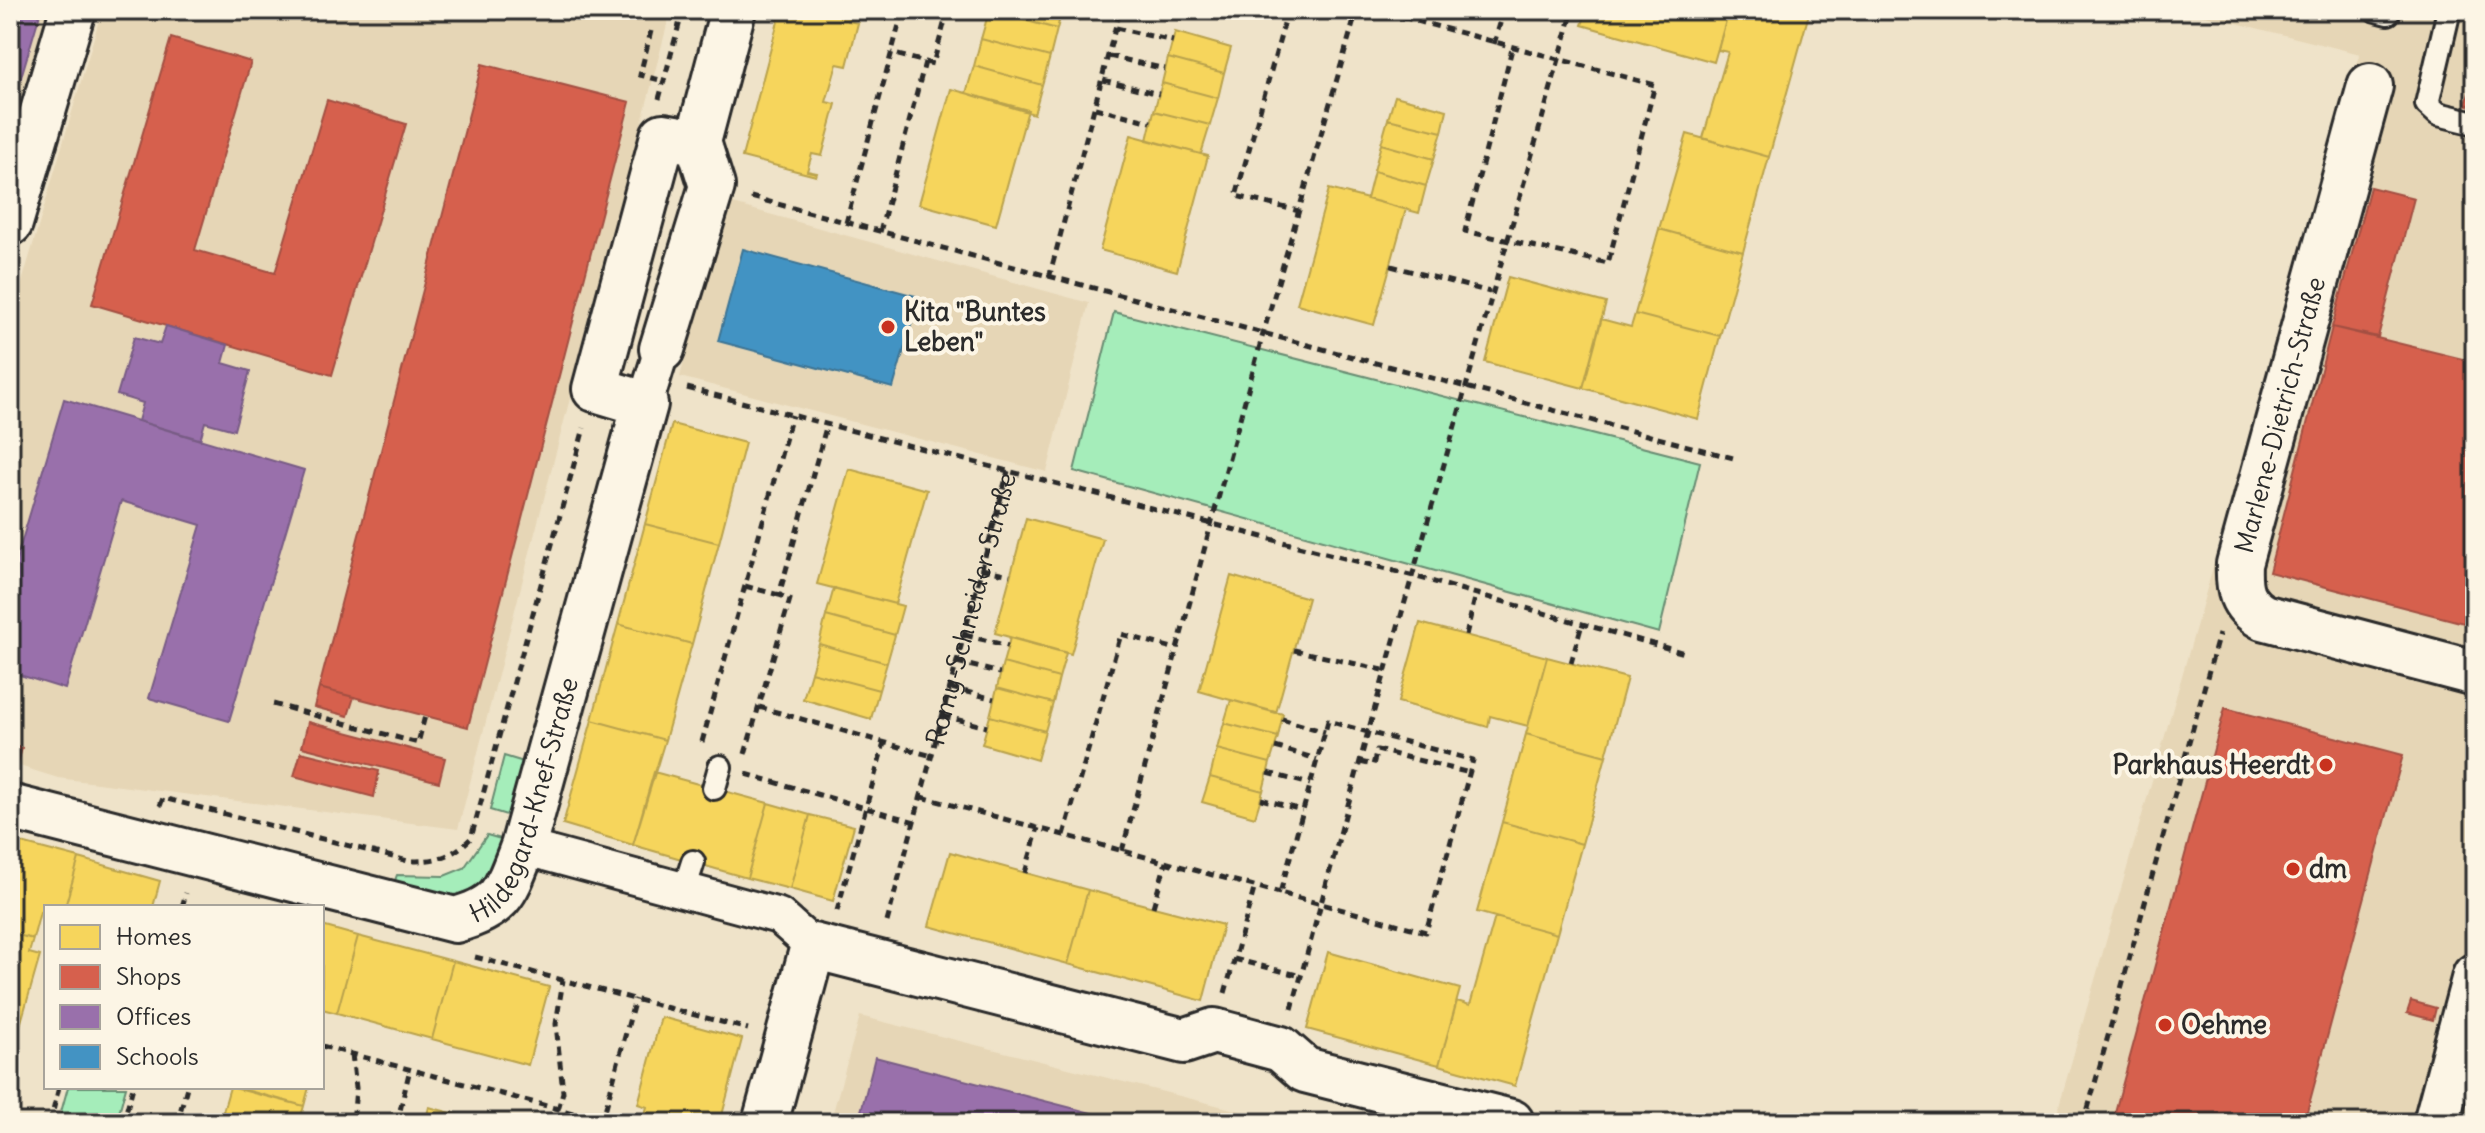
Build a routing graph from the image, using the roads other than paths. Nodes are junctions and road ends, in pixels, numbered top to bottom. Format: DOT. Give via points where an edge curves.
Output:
graph roads {
  1 [pos="73,10"];
  2 [pos="733,10"];
  3 [pos="2376,10"];
  4 [pos="2389,10"];
  5 [pos="2449,10"];
  6 [pos="2370,86"];
  7 [pos="2475,123"];
  8 [pos="681,139"];
  9 [pos="10,223"];
  10 [pos="654,377"];
  11 [pos="2475,673"];
  12 [pos="10,807"];
  13 [pos="523,847"];
  14 [pos="820,949"];
  15 [pos="2475,976"];
  16 [pos="1511,1122"];
  17 [pos="765,1123"];
  18 [pos="2436,1123"];
  1 -- 9 [label="street"];
  2 -- 8 [label="street"];
  3 -- 4 [label="lane"];
  5 -- 7 [label="lane" via="2427,104 2438,114"];
  6 -- 11 [label="street, Marlene-Dietrich-Straße" via="2239,564 2238,585 2244,602 2263,617"];
  8 -- 10 [label="street, Hildegard-Knef-Straße" via="712,186"];
  8 -- 10 [label="street" via="595,389"];
  10 -- 13 [label="street, Hildegard-Knef-Straße"];
  12 -- 13 [label="street, Hildegard-Knef-Straße" via="455,920 484,912 505,894"];
  13 -- 14 [label="street" via="689,876 779,916"];
  14 -- 16 [label="street" via="1184,1041 1214,1031 1281,1049 1305,1070"];
  14 -- 17 [label="street"];
  15 -- 18 [label="street"];
}
